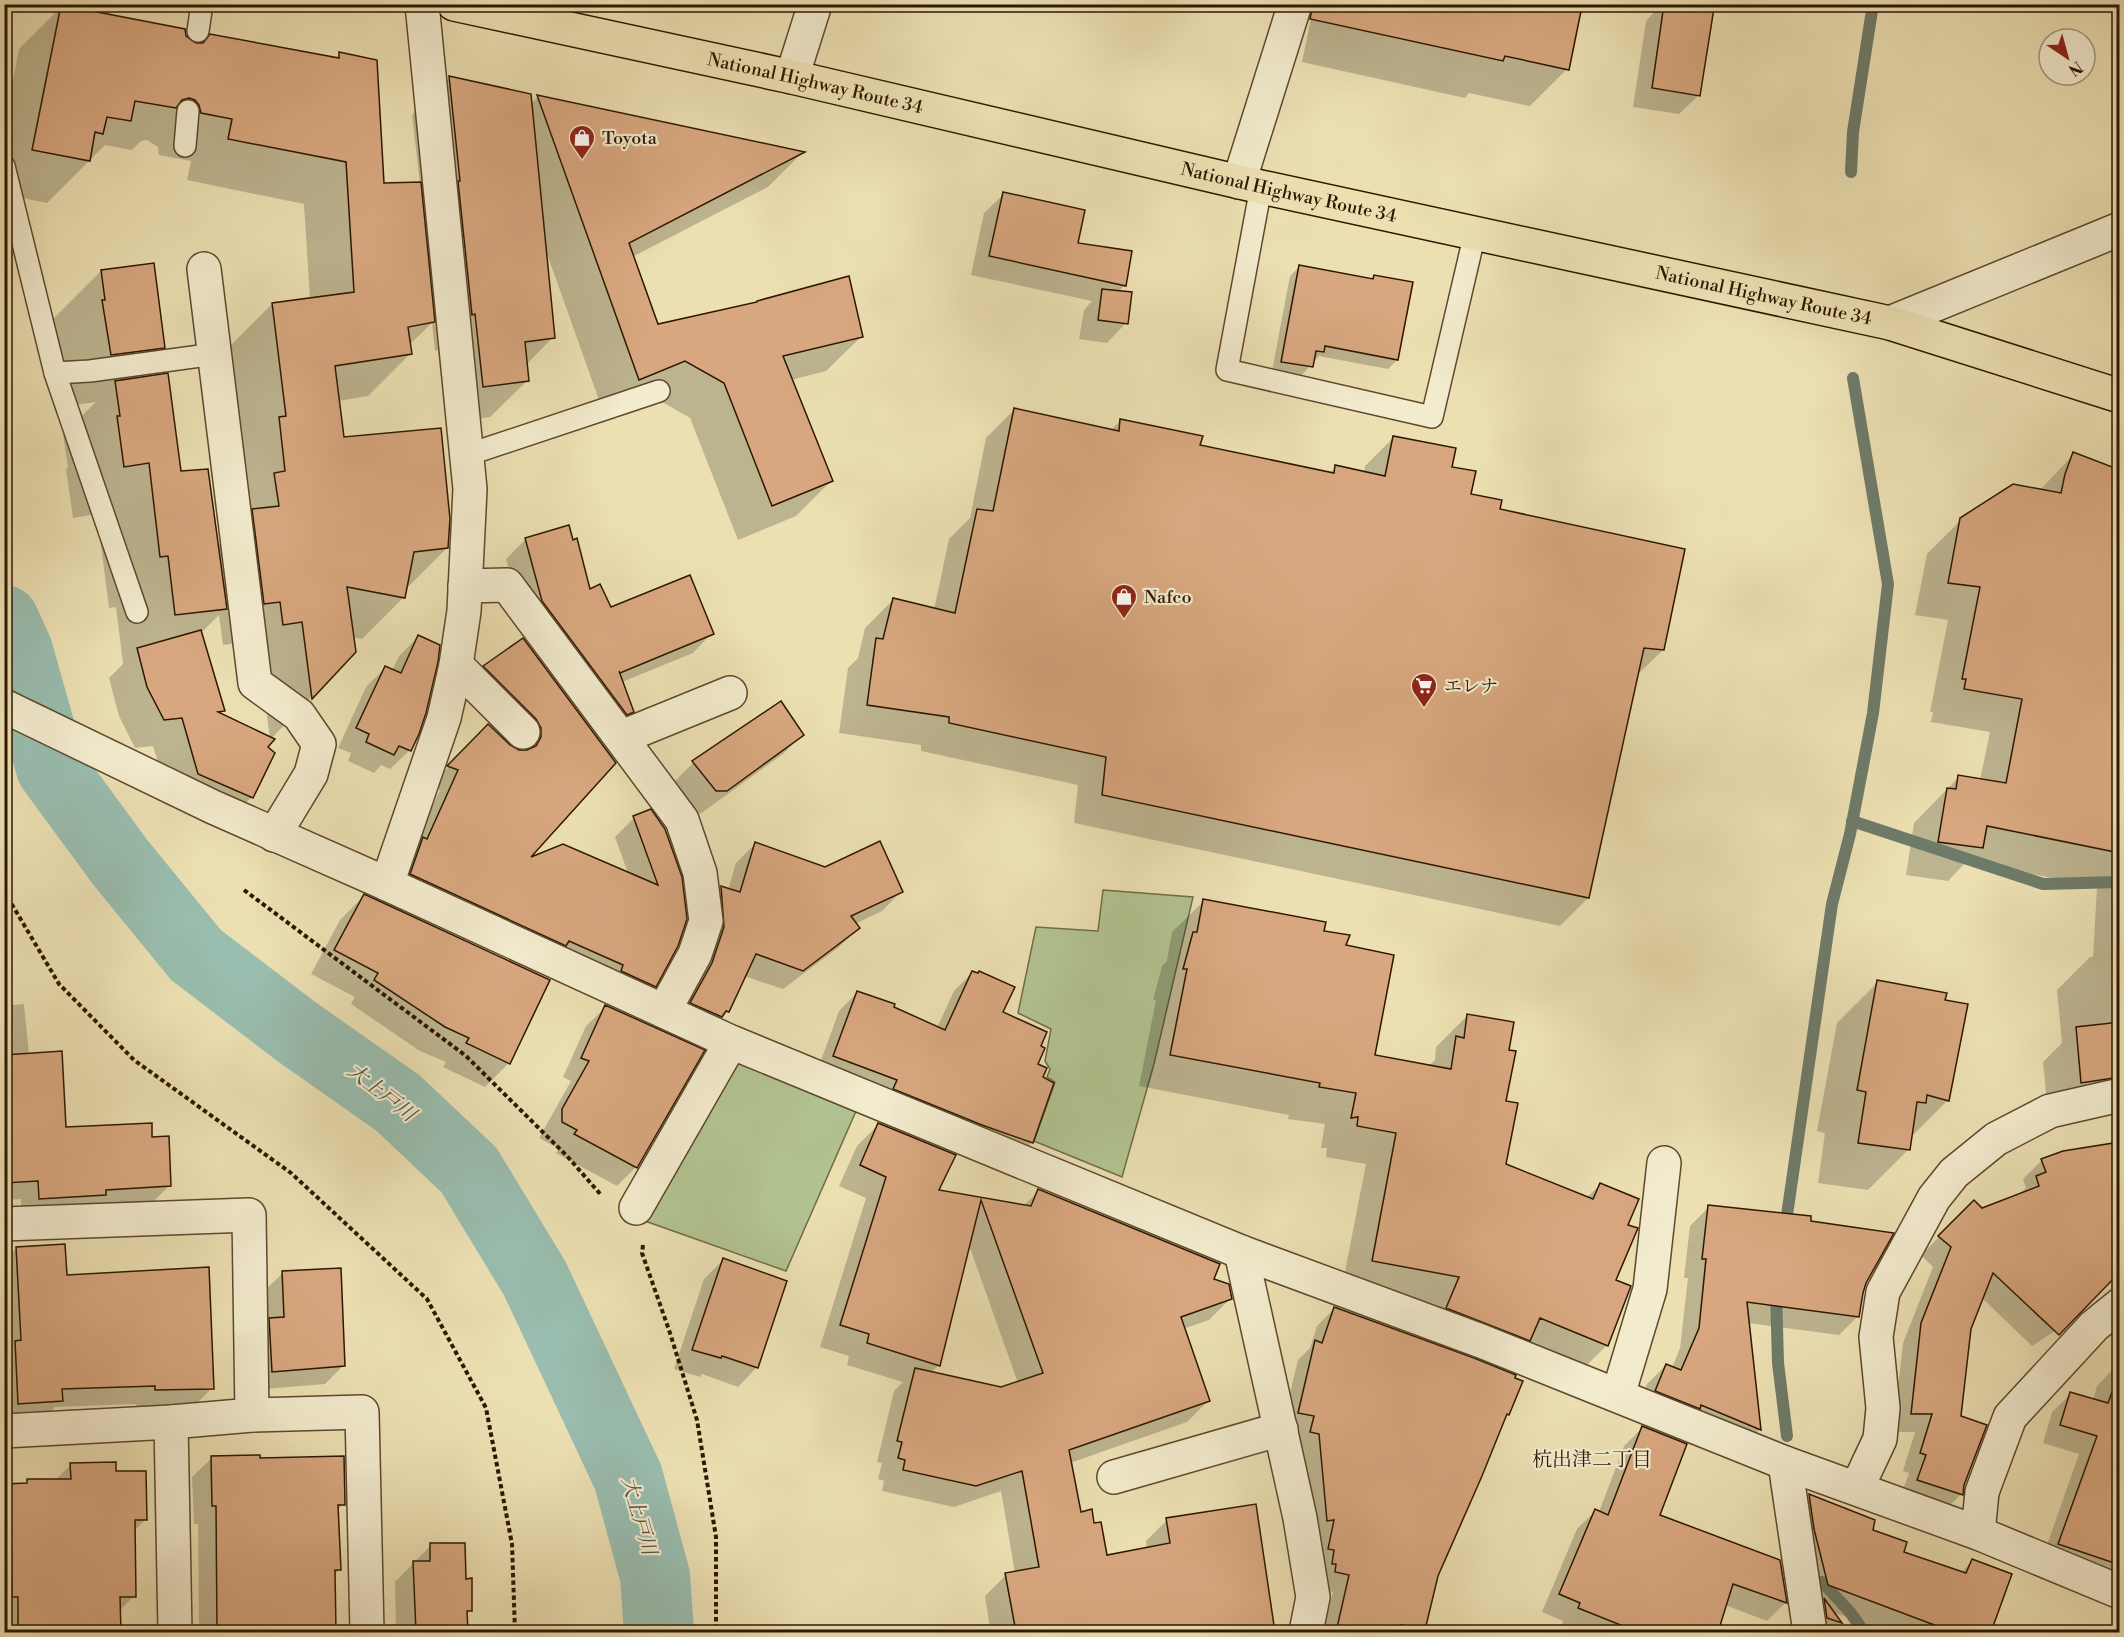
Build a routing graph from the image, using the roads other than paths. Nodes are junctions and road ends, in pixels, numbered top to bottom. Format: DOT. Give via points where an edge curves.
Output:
graph roads {
  1 [pos="202,4"];
  2 [pos="422,4"];
  3 [pos="454,4"];
  4 [pos="815,4"];
  5 [pos="1295,4"];
  6 [pos="198,31"];
  7 [pos="792,77"];
  8 [pos="188,111"];
  9 [pos="185,146"];
  10 [pos="4,166"];
  11 [pos="1250,184"];
  12 [pos="2120,229"];
  13 [pos="1475,233"];
  14 [pos="204,269"];
  15 [pos="1890,323"];
  16 [pos="215,354"];
  17 [pos="56,373"];
  18 [pos="659,391"];
  19 [pos="2120,396"];
  20 [pos="467,454"];
  21 [pos="465,586"];
  22 [pos="137,612"];
  23 [pos="456,665"];
  24 [pos="730,693"];
  25 [pos="4,706"];
  26 [pos="523,732"];
  27 [pos="622,737"];
  28 [pos="274,835"];
  29 [pos="387,884"];
  30 [pos="664,1011"];
  31 [pos="731,1042"];
  32 [pos="2120,1095"];
  33 [pos="1664,1163"];
  34 [pos="620,1204"];
  35 [pos="4,1224"];
  36 [pos="1241,1252"];
  37 [pos="2120,1305"];
  38 [pos="1618,1395"];
  39 [pos="252,1414"];
  40 [pos="171,1422"];
  41 [pos="1281,1429"];
  42 [pos="4,1431"];
  43 [pos="1785,1463"];
  44 [pos="1114,1477"];
  45 [pos="1857,1488"];
  46 [pos="1978,1533"];
  47 [pos="2120,1592"];
  48 [pos="174,1632"];
  49 [pos="367,1632"];
  50 [pos="1306,1632"];
  51 [pos="1810,1632"];
  1 -- 6 [label="lane"];
  2 -- 20 [label="street"];
  3 -- 7 [label="highway, National Highway Route 34"];
  4 -- 7 [label="street"];
  5 -- 11 [label="street"];
  7 -- 11 [label="highway, National Highway Route 34"];
  8 -- 9 [label="lane"];
  10 -- 17 [label="lane"];
  11 -- 13 [label="highway, National Highway Route 34"];
  11 -- 13 [label="lane" via="1227,370 1432,417"];
  12 -- 15 [label="street"];
  13 -- 15 [label="highway, National Highway Route 34"];
  14 -- 16 [label="street"];
  15 -- 19 [label="highway, National Highway Route 34"];
  16 -- 17 [label="lane"];
  16 -- 28 [label="street" via="255,683 299,715 319,744 311,774"];
  17 -- 22 [label="lane"];
  18 -- 20 [label="lane"];
  20 -- 21 [label="street" via="470,489"];
  21 -- 23 [label="street"];
  21 -- 27 [label="street" via="507,585"];
  23 -- 26 [label="street"];
  23 -- 29 [label="street" via="444,718"];
  24 -- 27 [label="street"];
  25 -- 28 [label="street"];
  27 -- 30 [label="street" via="682,820 700,873 706,921 695,954"];
  28 -- 29 [label="street"];
  29 -- 30 [label="street"];
  30 -- 31 [label="street"];
  31 -- 34 [label="street"];
  31 -- 36 [label="street"];
  32 -- 45 [label="street" via="2050,1111 1996,1139 1954,1173 1934,1198 1883,1292 1876,1336 1883,1408 1880,1438"];
  33 -- 38 [label="street" via="1650,1289"];
  35 -- 39 [label="street" via="249,1215"];
  36 -- 38 [label="street"];
  36 -- 41 [label="street"];
  37 -- 46 [label="street" via="2094,1326 2010,1417 1982,1492"];
  38 -- 43 [label="street"];
  39 -- 40 [label="street"];
  39 -- 49 [label="street" via="362,1412"];
  40 -- 42 [label="street"];
  40 -- 48 [label="street"];
  41 -- 44 [label="street"];
  41 -- 50 [label="street" via="1313,1597"];
  43 -- 45 [label="street"];
  43 -- 51 [label="street"];
  45 -- 46 [label="street"];
  46 -- 47 [label="street"];
}
